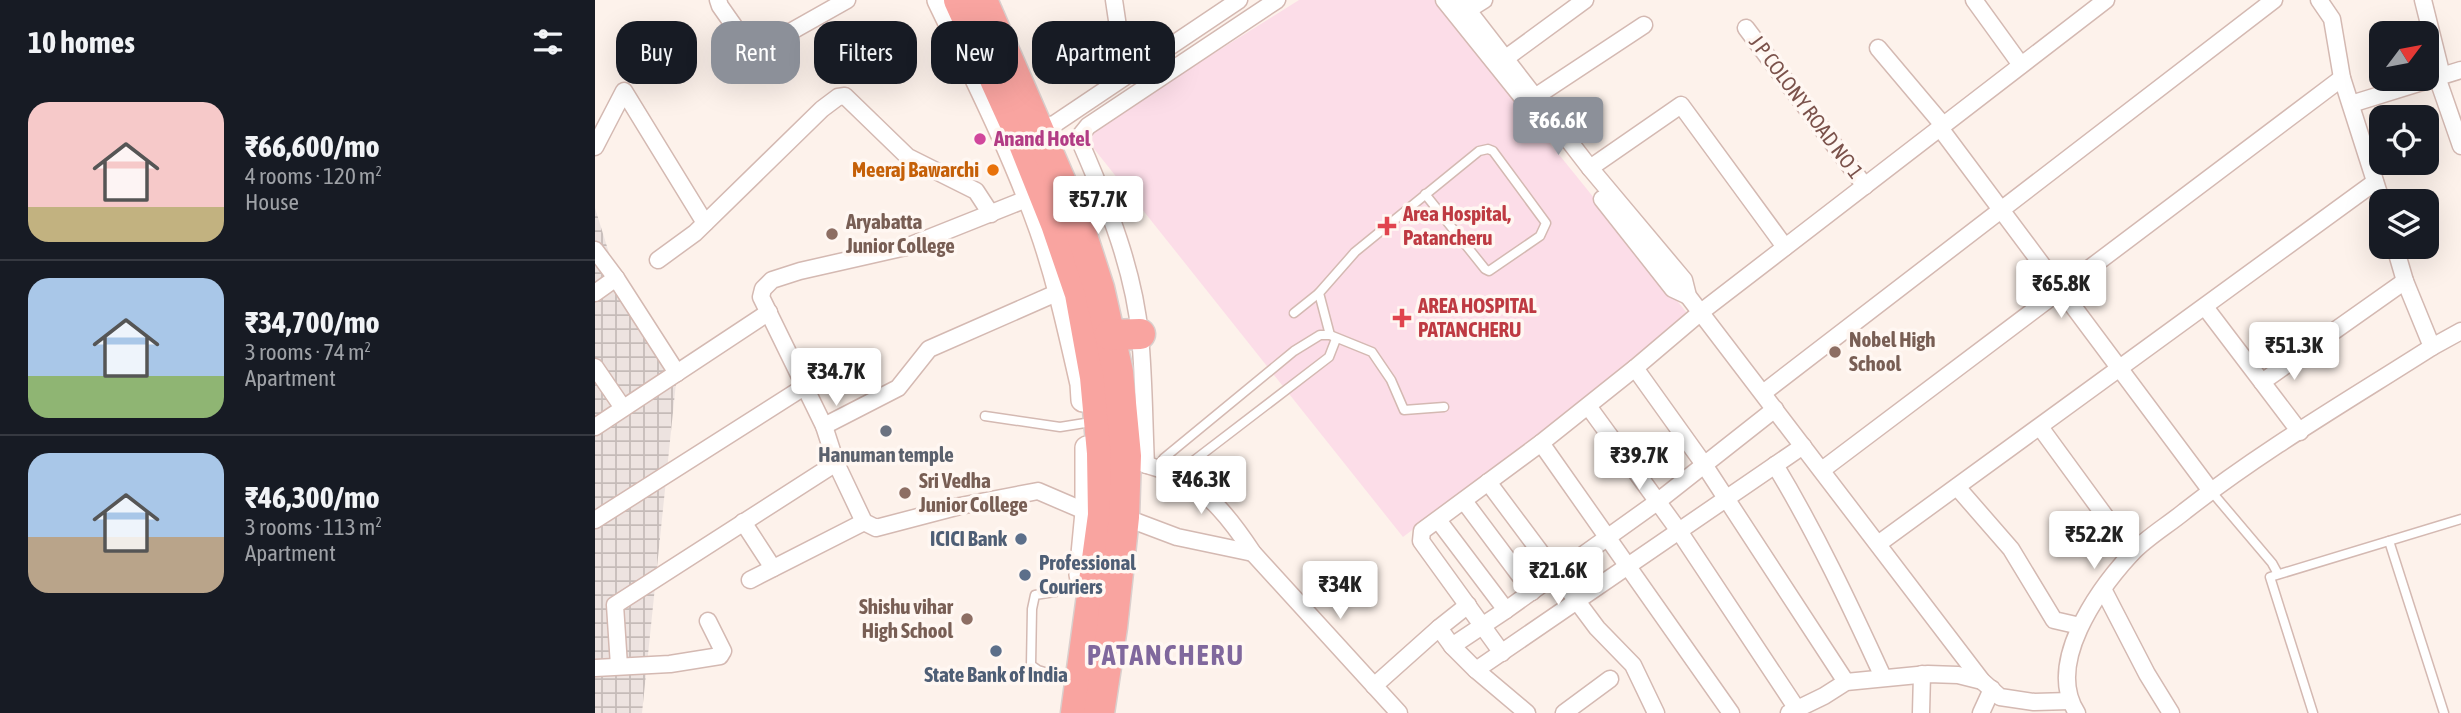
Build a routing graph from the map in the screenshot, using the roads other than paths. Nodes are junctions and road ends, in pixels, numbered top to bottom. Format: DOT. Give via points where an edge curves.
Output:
graph roads {
  1 [pos="718,0"];
  2 [pos="847,0"];
  3 [pos="939,0"];
  4 [pos="959,0"];
  5 [pos="982,0"];
  6 [pos="1114,0"];
  7 [pos="1239,0"];
  8 [pos="1277,0"];
  9 [pos="1444,0"];
  10 [pos="1484,0"];
  11 [pos="1585,0"];
  12 [pos="1975,0"];
  13 [pos="2274,0"];
  14 [pos="2319,0"];
  15 [pos="2423,0"];
  16 [pos="2095,3"];
  17 [pos="1464,5"];
  18 [pos="1117,21"];
  19 [pos="1644,25"];
  20 [pos="1746,28"];
  21 [pos="1175,42"];
  22 [pos="1878,48"];
  23 [pos="1506,58"];
  24 [pos="2021,65"];
  25 [pos="2461,70"];
  26 [pos="2440,76"];
  27 [pos="2342,78"];
  28 [pos="1111,84"];
  29 [pos="1535,97"];
  30 [pos="2351,104"];
  31 [pos="1942,127"];
  32 [pos="1023,138"];
  33 [pos="2461,146"];
  34 [pos="595,147"];
  35 [pos="1590,168"];
  36 [pos="2375,182"];
  37 [pos="1865,186"];
  38 [pos="2377,189"];
  39 [pos="1425,194"];
  40 [pos="1029,198"];
  41 [pos="2001,210"];
  42 [pos="991,214"];
  43 [pos="705,223"];
  44 [pos="1785,247"];
  45 [pos="595,250"];
  46 [pos="2399,259"];
  47 [pos="658,260"];
  48 [pos="616,278"];
  49 [pos="2405,281"];
  50 [pos="1682,288"];
  51 [pos="2061,290"];
  52 [pos="1061,291"];
  53 [pos="595,293"];
  54 [pos="1319,293"];
  55 [pos="2205,307"];
  56 [pos="769,312"];
  57 [pos="1701,312"];
  58 [pos="1294,313"];
  59 [pos="2461,331"];
  60 [pos="1140,334"];
  61 [pos="1110,335"];
  62 [pos="1333,337"];
  63 [pos="2432,347"];
  64 [pos="595,367"];
  65 [pos="1635,369"];
  66 [pos="2120,369"];
  67 [pos="677,373"];
  68 [pos="2262,382"];
  69 [pos="804,387"];
  70 [pos="1763,393"];
  71 [pos="1588,406"];
  72 [pos="1444,407"];
  73 [pos="623,408"];
  74 [pos="1775,409"];
  75 [pos="985,416"];
  76 [pos="1085,423"];
  77 [pos="824,425"];
  78 [pos="595,427"];
  79 [pos="2040,427"];
  80 [pos="2299,432"];
  81 [pos="1541,443"];
  82 [pos="1803,446"];
  83 [pos="836,463"];
  84 [pos="1143,463"];
  85 [pos="1703,463"];
  86 [pos="1775,466"];
  87 [pos="1822,470"];
  88 [pos="1175,475"];
  89 [pos="1488,482"];
  90 [pos="1957,487"];
  91 [pos="2211,491"];
  92 [pos="1727,499"];
  93 [pos="1464,501"];
  94 [pos="1657,502"];
  95 [pos="1087,512"];
  96 [pos="1124,517"];
  97 [pos="2461,519"];
  98 [pos="595,520"];
  99 [pos="1438,520"];
  100 [pos="743,522"];
  101 [pos="864,522"];
  102 [pos="1679,531"];
  103 [pos="1607,538"];
  104 [pos="2389,541"];
  105 [pos="1878,544"];
  106 [pos="1253,553"];
  107 [pos="2132,553"];
  108 [pos="1627,567"];
  109 [pos="773,568"];
  110 [pos="2278,574"];
  111 [pos="1557,575"];
  112 [pos="750,580"];
  113 [pos="1080,588"];
  114 [pos="2103,589"];
  115 [pos="1532,592"];
  116 [pos="1577,601"];
  117 [pos="1468,605"];
  118 [pos="1506,610"];
  119 [pos="708,621"];
  120 [pos="1093,622"];
  121 [pos="1483,626"];
  122 [pos="2080,626"];
  123 [pos="1439,628"];
  124 [pos="1452,646"];
  125 [pos="1502,653"];
  126 [pos="619,666"];
  127 [pos="595,668"];
  128 [pos="1476,670"];
  129 [pos="1922,674"];
  130 [pos="1883,677"];
  131 [pos="1068,678"];
  132 [pos="1610,679"];
  133 [pos="1846,682"];
  134 [pos="1987,685"];
  135 [pos="1374,686"];
  136 [pos="2073,707"];
  137 [pos="1793,711"];
  138 [pos="1063,713"];
  139 [pos="1076,713"];
  140 [pos="1099,713"];
  141 [pos="1399,713"];
  142 [pos="1527,713"];
  143 [pos="1564,713"];
  144 [pos="1656,713"];
  145 [pos="1731,713"];
  146 [pos="1921,713"];
  147 [pos="1982,713"];
  148 [pos="2171,713"];
  149 [pos="2313,713"];
  150 [pos="2444,713"];
  1 -- 2 [label="street" via="753,53"];
  3 -- 32 [label="street"];
  4 -- 32 [label="highway"];
  5 -- 32 [label="highway"];
  6 -- 18 [label="street"];
  7 -- 21 [label="street"];
  8 -- 60 [label="street" via="1088,126 1080,136 1122,248"];
  9 -- 50 [label="street"];
  10 -- 17 [label="street"];
  11 -- 23 [label="street"];
  12 -- 24 [label="street"];
  13 -- 41 [label="street"];
  14 -- 27 [label="street" via="2332,19"];
  15 -- 26 [label="street"];
  16 -- 24 [label="street"];
  17 -- 23 [label="street"];
  19 -- 29 [label="street"];
  20 -- 37 [label="street, J P COLONY ROAD NO 1"];
  22 -- 31 [label="street"];
  23 -- 29 [label="street"];
  24 -- 31 [label="street"];
  25 -- 26 [label="street"];
  26 -- 30 [label="street"];
  26 -- 33 [label="street"];
  27 -- 30 [label="street"];
  27 -- 51 [label="street"];
  28 -- 32 [label="street" via="1056,123"];
  29 -- 35 [label="street"];
  30 -- 36 [label="street"];
  31 -- 37 [label="street"];
  31 -- 41 [label="street"];
  32 -- 40 [label="street"];
  32 -- 61 [label="highway" via="1076,217"];
  32 -- 120 [label="highway" via="1080,294 1095,377 1103,453 1103,516"];
  34 -- 43 [label="street" via="624,91"];
  35 -- 44 [label="street" via="1681,105"];
  35 -- 50 [label="street"];
  36 -- 38 [label="street"];
  36 -- 55 [label="street"];
  37 -- 44 [label="street"];
  39 -- 39 [label="lane" via="1479,151 1488,149 1546,223 1540,236 1489,271"];
  39 -- 54 [label="lane" via="1355,252"];
  40 -- 42 [label="street"];
  40 -- 52 [label="street"];
  41 -- 51 [label="street"];
  41 -- 70 [label="street"];
  42 -- 43 [label="street" via="976,191 908,157 845,96 822,109"];
  42 -- 56 [label="street" via="906,247 772,280 761,297"];
  43 -- 47 [label="street"];
  44 -- 57 [label="street"];
  45 -- 48 [label="street"];
  46 -- 49 [label="street"];
  48 -- 53 [label="street"];
  48 -- 67 [label="street"];
  49 -- 63 [label="street"];
  49 -- 68 [label="street"];
  50 -- 57 [label="street"];
  51 -- 66 [label="street"];
  51 -- 87 [label="street"];
  52 -- 76 [label="street" via="1082,384"];
  52 -- 77 [label="street" via="929,349 898,388"];
  54 -- 58 [label="lane"];
  54 -- 62 [label="lane"];
  55 -- 66 [label="street"];
  55 -- 68 [label="street"];
  56 -- 67 [label="street"];
  56 -- 69 [label="street"];
  57 -- 65 [label="street"];
  57 -- 70 [label="street"];
  59 -- 63 [label="street"];
  60 -- 61 [label="highway"];
  60 -- 84 [label="street"];
  61 -- 84 [label="highway"];
  62 -- 72 [label="lane" via="1372,352 1404,410"];
  62 -- 84 [label="lane" via="1319,335 1294,351 1164,458"];
  62 -- 88 [label="lane" via="1329,357"];
  63 -- 80 [label="street"];
  64 -- 73 [label="street"];
  65 -- 71 [label="street"];
  65 -- 85 [label="street"];
  66 -- 79 [label="street"];
  66 -- 91 [label="street"];
  67 -- 73 [label="street"];
  68 -- 80 [label="street"];
  69 -- 77 [label="street"];
  69 -- 98 [label="street"];
  70 -- 74 [label="street"];
  71 -- 81 [label="street"];
  71 -- 94 [label="street"];
  73 -- 78 [label="street"];
  74 -- 82 [label="street"];
  74 -- 85 [label="street"];
  75 -- 76 [label="lane" via="1060,427"];
  76 -- 95 [label="street"];
  77 -- 83 [label="street"];
  79 -- 90 [label="street"];
  79 -- 107 [label="street"];
  80 -- 91 [label="street"];
  81 -- 89 [label="street"];
  81 -- 103 [label="street"];
  82 -- 86 [label="street"];
  82 -- 87 [label="street"];
  83 -- 100 [label="street"];
  83 -- 101 [label="street"];
  84 -- 88 [label="street"];
  84 -- 96 [label="highway"];
  85 -- 92 [label="street"];
  85 -- 94 [label="street"];
  86 -- 92 [label="street"];
  86 -- 130 [label="street" via="1843,590"];
  87 -- 105 [label="street"];
  88 -- 106 [label="street" via="1203,492 1233,523"];
  89 -- 93 [label="street"];
  89 -- 111 [label="street"];
  90 -- 105 [label="street"];
  90 -- 122 [label="street" via="2011,549 2054,620"];
  91 -- 107 [label="street"];
  91 -- 110 [label="lane"];
  92 -- 102 [label="street"];
  92 -- 133 [label="street"];
  93 -- 99 [label="street"];
  93 -- 115 [label="street"];
  94 -- 102 [label="street"];
  94 -- 103 [label="street"];
  95 -- 101 [label="street" via="1038,491 876,528"];
  95 -- 113 [label="street"];
  96 -- 106 [label="street" via="1177,537"];
  96 -- 120 [label="highway"];
  97 -- 104 [label="lane"];
  99 -- 117 [label="street" via="1422,531 1421,541"];
  99 -- 118 [label="street"];
  100 -- 109 [label="street"];
  100 -- 126 [label="street" via="615,604"];
  101 -- 109 [label="street"];
  102 -- 108 [label="street"];
  102 -- 137 [label="street"];
  103 -- 108 [label="street"];
  103 -- 111 [label="street"];
  104 -- 110 [label="lane"];
  104 -- 150 [label="lane"];
  105 -- 134 [label="street"];
  106 -- 135 [label="street"];
  107 -- 114 [label="street"];
  108 -- 116 [label="street"];
  108 -- 145 [label="street"];
  109 -- 112 [label="street"];
  110 -- 149 [label="lane" via="2270,577"];
  111 -- 115 [label="street"];
  111 -- 116 [label="street"];
  113 -- 120 [label="street"];
  113 -- 131 [label="lane" via="1035,596 1032,610 1031,665"];
  114 -- 122 [label="street"];
  114 -- 148 [label="street"];
  115 -- 118 [label="street"];
  116 -- 125 [label="street"];
  116 -- 144 [label="street" via="1633,665"];
  117 -- 121 [label="street"];
  117 -- 123 [label="street"];
  118 -- 121 [label="street"];
  119 -- 126 [label="street" via="723,651 720,656"];
  120 -- 131 [label="street"];
  120 -- 139 [label="highway"];
  120 -- 140 [label="highway"];
  121 -- 124 [label="street"];
  121 -- 125 [label="street"];
  122 -- 136 [label="street" via="2068,655"];
  123 -- 124 [label="street"];
  123 -- 135 [label="street"];
  124 -- 128 [label="street"];
  125 -- 128 [label="street"];
  126 -- 127 [label="street"];
  128 -- 142 [label="street"];
  129 -- 130 [label="street"];
  129 -- 134 [label="street" via="1958,675"];
  129 -- 146 [label="street"];
  130 -- 133 [label="street"];
  131 -- 138 [label="street"];
  132 -- 143 [label="street"];
  133 -- 137 [label="street"];
  134 -- 136 [label="street" via="2000,697"];
  134 -- 147 [label="street"];
  135 -- 141 [label="street"];
}
